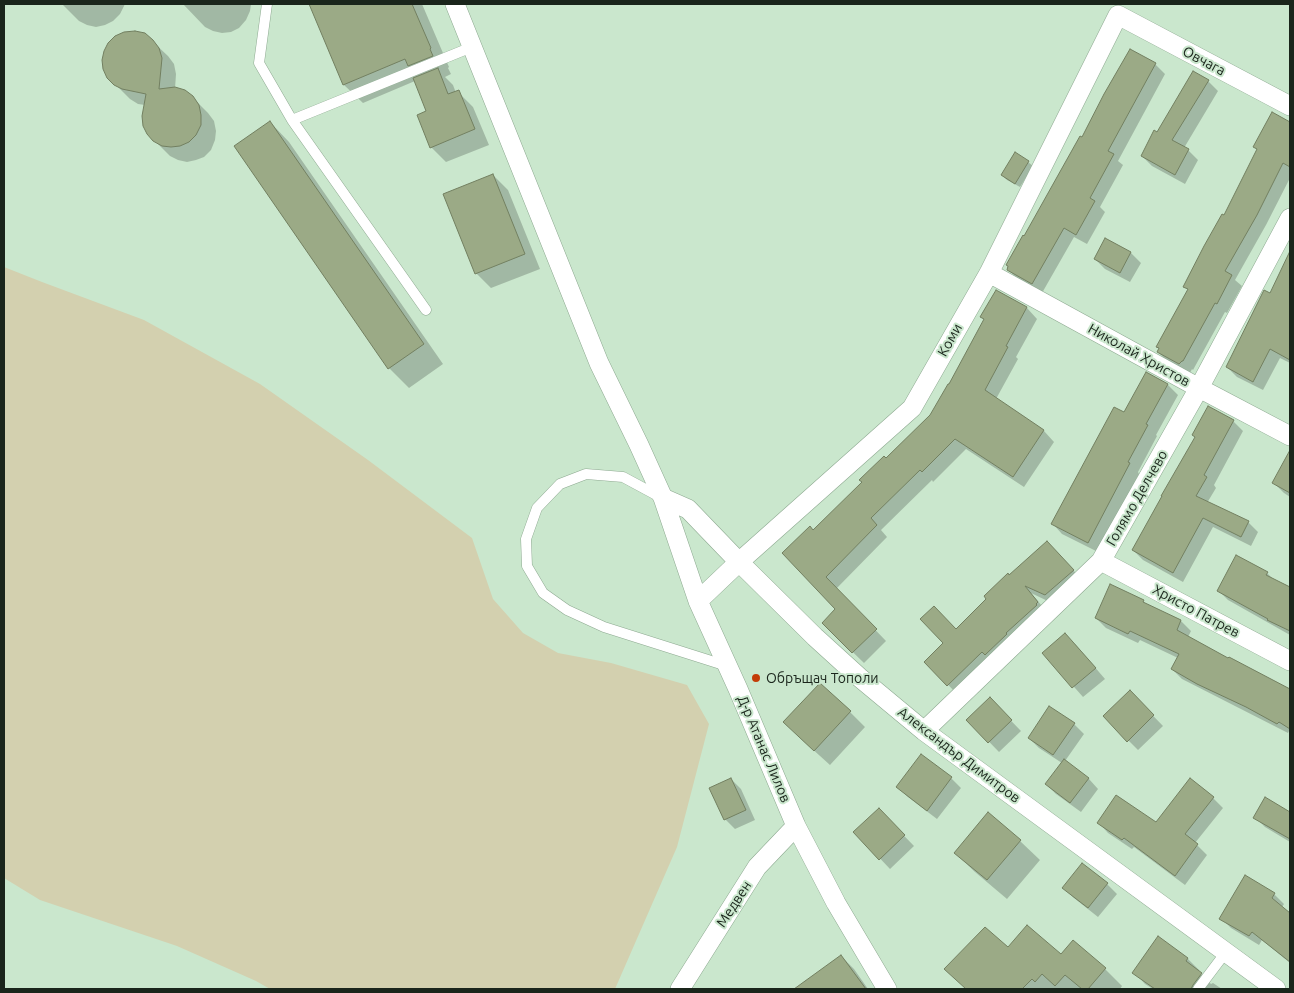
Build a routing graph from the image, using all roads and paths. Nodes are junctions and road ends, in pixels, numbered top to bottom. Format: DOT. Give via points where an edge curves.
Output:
graph roads {
  1 [pos="267,4"];
  2 [pos="455,4"];
  3 [pos="1118,15"];
  4 [pos="472,47"];
  5 [pos="1290,106"];
  6 [pos="292,120"];
  7 [pos="1290,218"];
  8 [pos="989,273"];
  9 [pos="426,310"];
  10 [pos="1199,388"];
  11 [pos="1290,436"];
  12 [pos="662,498"];
  13 [pos="1101,561"];
  14 [pos="739,562"];
  15 [pos="698,601"];
  16 [pos="1290,661"];
  17 [pos="728,666"];
  18 [pos="924,731"];
  19 [pos="796,826"];
  20 [pos="1226,952"];
  21 [pos="680,989"];
  22 [pos="887,989"];
  23 [pos="1198,989"];
  24 [pos="1276,989"];
  1 -- 6 [label="lane" via="259,63"];
  2 -- 4 [label="street, Д-р Атанас Лилов"];
  3 -- 5 [label="street, Овчага"];
  3 -- 8 [label="street, Коми"];
  4 -- 6 [label="lane"];
  4 -- 12 [label="street, Д-р Атанас Лилов" via="599,364"];
  6 -- 9 [label="lane"];
  7 -- 10 [label="street, Голямо Делчево"];
  8 -- 10 [label="street, Николай Христов"];
  8 -- 14 [label="street, Коми" via="912,408"];
  10 -- 11 [label="street, Николай Христов"];
  10 -- 13 [label="street, Голямо Делчево"];
  12 -- 14 [label="street, Александър Димитров" via="688,509"];
  12 -- 15 [label="street, Д-р Атанас Лилов"];
  12 -- 17 [label="lane" via="623,477 586,474 560,484 537,508 526,539 527,566 543,592 567,610 604,627"];
  13 -- 16 [label="street, Христо Патрев"];
  13 -- 18 [label="street, Голямо Делчево"];
  14 -- 15 [label="street, Коми"];
  14 -- 18 [label="street, Александър Димитров" via="815,637"];
  15 -- 17 [label="street, Д-р Атанас Лилов"];
  17 -- 19 [label="street, Д-р Атанас Лилов"];
  18 -- 20 [label="street, Александър Димитров"];
  19 -- 21 [label="street, Медвен" via="757,867"];
  19 -- 22 [label="street, Д-р Атанас Лилов" via="836,903"];
  20 -- 23 [label="lane"];
  20 -- 24 [label="street, Александър Димитров"];
}
